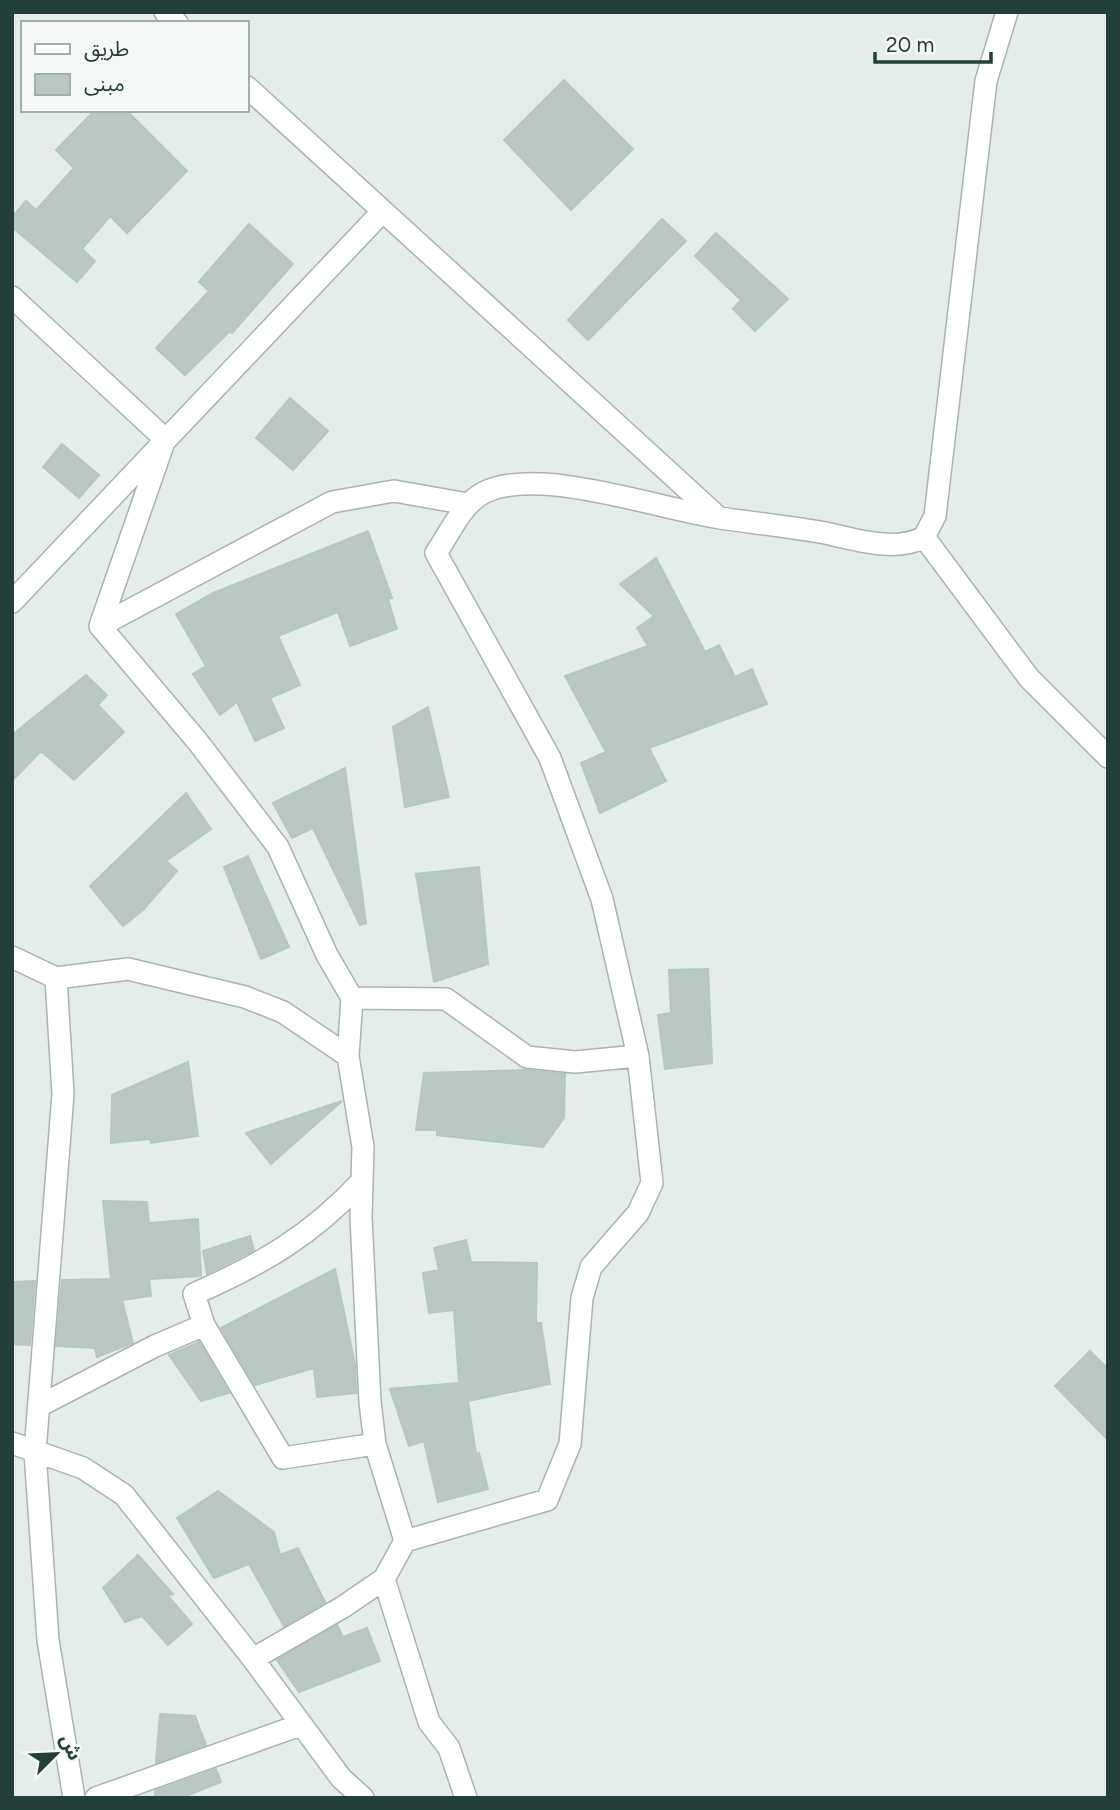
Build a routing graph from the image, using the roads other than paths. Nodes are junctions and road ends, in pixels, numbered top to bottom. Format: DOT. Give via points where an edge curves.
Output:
graph roads {
  1 [pos="1007,12"];
  2 [pos="248,87"];
  3 [pos="383,211"];
  4 [pos="12,297"];
  5 [pos="165,439"];
  6 [pos="468,504"];
  7 [pos="719,517"];
  8 [pos="924,537"];
  9 [pos="12,602"];
  10 [pos="100,626"];
  11 [pos="1108,757"];
  12 [pos="12,957"];
  13 [pos="56,978"];
  14 [pos="352,998"];
  15 [pos="348,1056"];
  16 [pos="638,1056"];
  17 [pos="362,1181"];
  18 [pos="204,1325"];
  19 [pos="39,1406"];
  20 [pos="12,1443"];
  21 [pos="375,1444"];
  22 [pos="35,1452"];
  23 [pos="405,1541"];
  24 [pos="383,1578"];
  25 [pos="253,1659"];
  26 [pos="300,1725"];
  27 [pos="74,1798"];
  28 [pos="96,1798"];
  29 [pos="363,1798"];
  30 [pos="466,1798"];
  1 -- 8 [label="street" via="986,81 935,516"];
  2 -- 3 [label="street"];
  3 -- 5 [label="street"];
  3 -- 7 [label="street"];
  4 -- 5 [label="street"];
  5 -- 9 [label="street"];
  5 -- 10 [label="street"];
  6 -- 7 [label="street" via="485,492 514,484 594,490"];
  6 -- 10 [label="street" via="394,491 332,502"];
  6 -- 16 [label="street" via="436,553 550,758 602,899"];
  7 -- 8 [label="street" via="874,542 908,543"];
  8 -- 11 [label="street" via="1029,678"];
  10 -- 14 [label="street" via="198,741 278,847 327,955"];
  12 -- 13 [label="street"];
  13 -- 15 [label="street" via="128,969 245,997 284,1012"];
  13 -- 19 [label="street" via="63,1094"];
  14 -- 15 [label="street"];
  14 -- 16 [label="street" via="446,999 527,1057 575,1062"];
  15 -- 17 [label="street" via="363,1147"];
  16 -- 23 [label="street" via="652,1183 638,1213 591,1267 582,1298 570,1444 547,1500"];
  17 -- 18 [label="street" via="299,1240 194,1294"];
  17 -- 21 [label="street" via="360,1217"];
  18 -- 19 [label="street"];
  18 -- 21 [label="street" via="283,1458"];
  19 -- 22 [label="street"];
  20 -- 22 [label="street"];
  21 -- 23 [label="street"];
  22 -- 25 [label="street" via="83,1468 124,1495"];
  22 -- 27 [label="street" via="48,1640"];
  23 -- 24 [label="street"];
  24 -- 25 [label="street"];
  24 -- 30 [label="street" via="429,1722 449,1748"];
  25 -- 26 [label="street"];
  26 -- 28 [label="street"];
  26 -- 29 [label="street"];
}
